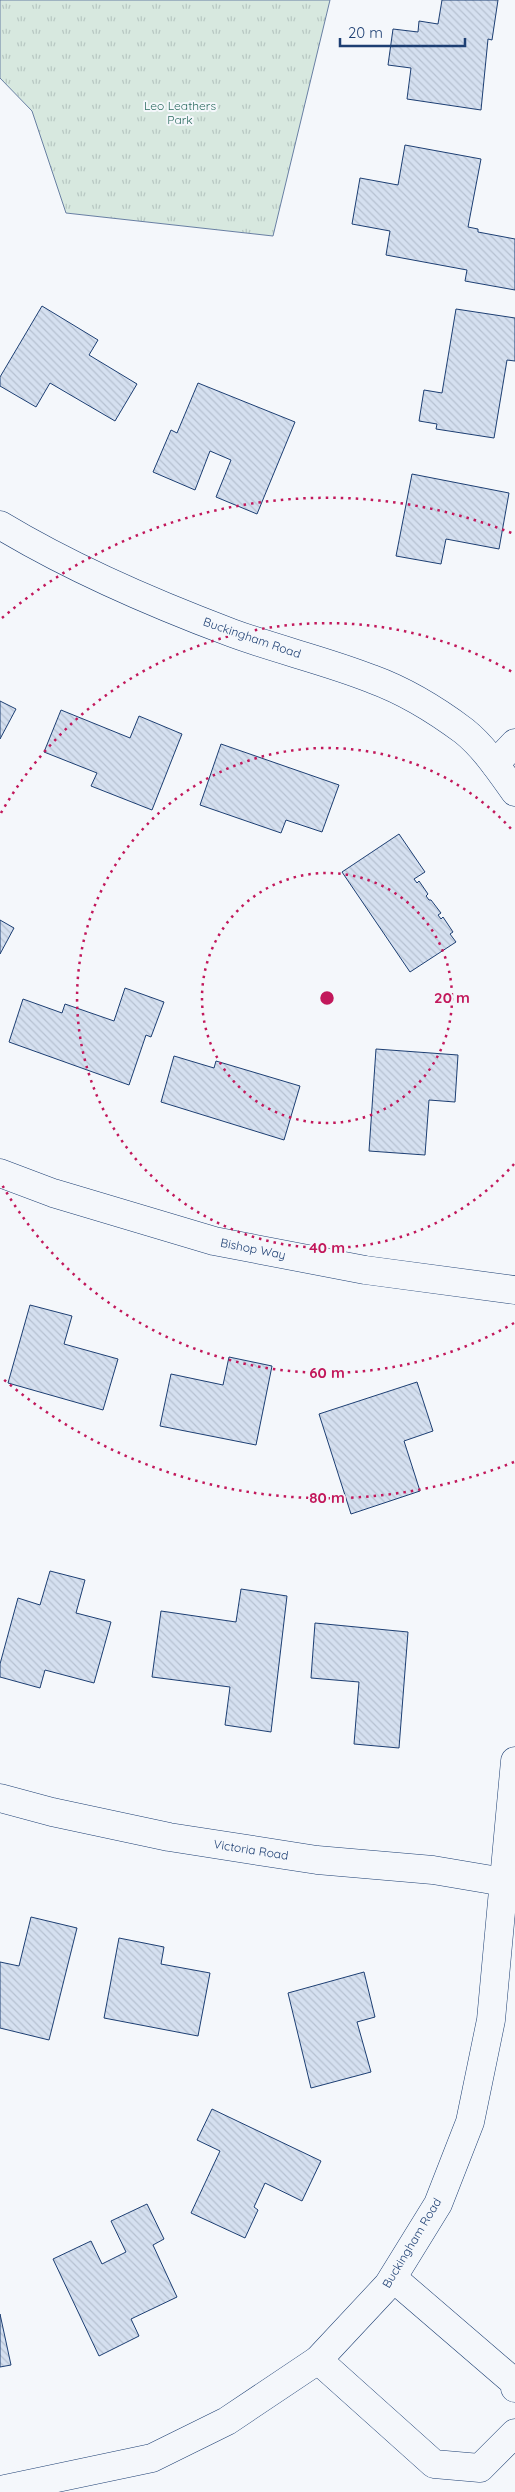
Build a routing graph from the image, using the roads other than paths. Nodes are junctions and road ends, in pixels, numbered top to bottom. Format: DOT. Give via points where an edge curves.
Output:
graph roads {
  1 [pos="0,525"];
  2 [pos="515,743"];
  3 [pos="495,764"];
  4 [pos="515,792"];
  5 [pos="0,1173"];
  6 [pos="515,1290"];
  7 [pos="515,1761"];
  8 [pos="0,1798"];
  9 [pos="504,1882"];
  10 [pos="392,2278"];
  11 [pos="318,2360"];
  12 [pos="515,2388"];
  13 [pos="515,2433"];
  14 [pos="0,2490"];
  1 -- 3 [label="street, Buckingham Road" via="36,547 136,595 234,634 373,679 413,697 465,732"];
  2 -- 3 [label="street"];
  3 -- 4 [label="street, Buckingham Road"];
  5 -- 6 [label="street, Bishop Way" via="53,1193 214,1241 365,1270"];
  7 -- 9 [label="street, Buckingham Road"];
  8 -- 9 [label="street, Victoria Road" via="169,1837 317,1860 433,1870"];
  9 -- 10 [label="street, Buckingham Road" via="491,2020 470,2122 438,2204"];
  10 -- 11 [label="street, Buckingham Road"];
  10 -- 12 [label="street" via="514,2383"];
  11 -- 13 [label="street" via="434,2464 480,2468"];
  11 -- 14 [label="street, Buckingham Road" via="228,2421 152,2458"];
}
